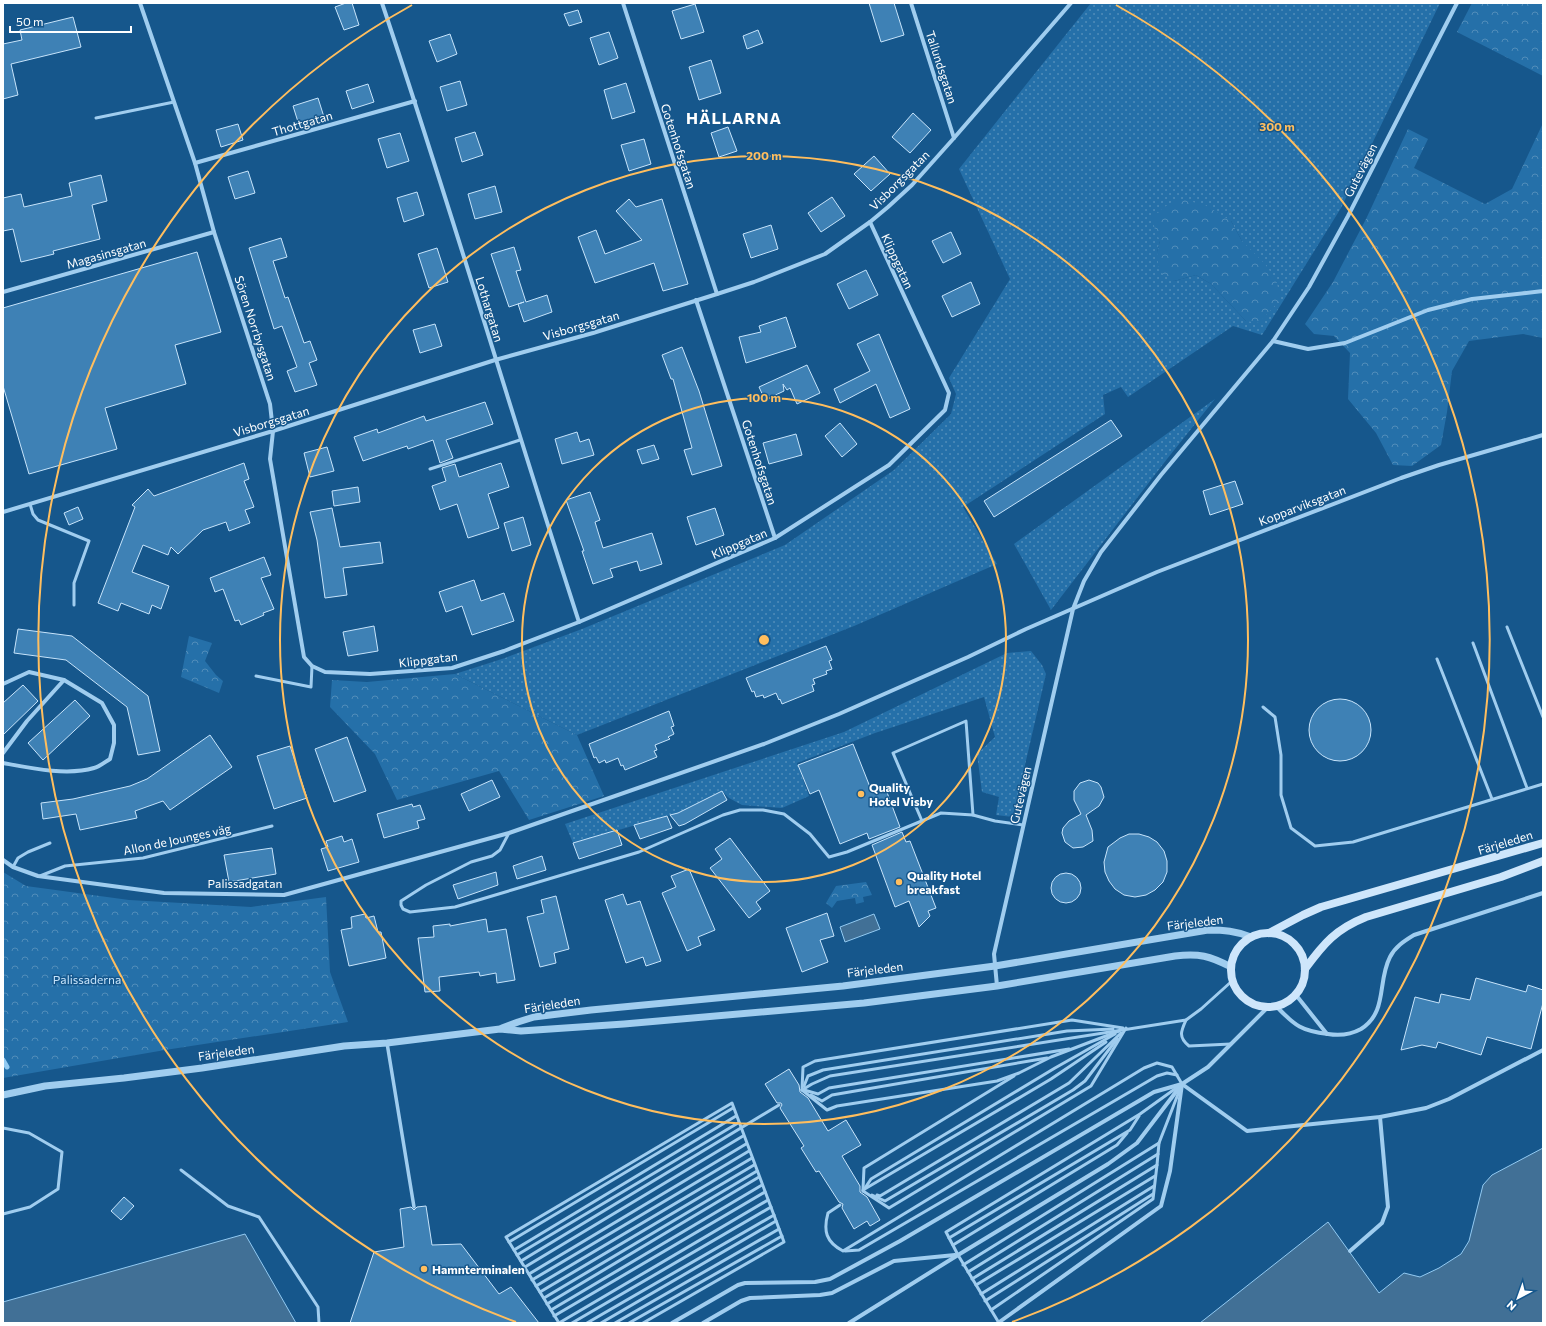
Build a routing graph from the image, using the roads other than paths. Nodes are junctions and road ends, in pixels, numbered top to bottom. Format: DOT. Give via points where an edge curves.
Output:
graph roads {
  1 [pos="140,3"];
  2 [pos="382,3"];
  3 [pos="623,3"];
  4 [pos="911,3"];
  5 [pos="1071,3"];
  6 [pos="1457,3"];
  7 [pos="415,101"];
  8 [pos="174,102"];
  9 [pos="96,118"];
  10 [pos="954,138"];
  11 [pos="195,164"];
  12 [pos="870,222"];
  13 [pos="214,232"];
  14 [pos="1543,290"];
  15 [pos="3,292"];
  16 [pos="717,294"];
  17 [pos="696,300"];
  18 [pos="1273,341"];
  19 [pos="495,360"];
  20 [pos="273,431"];
  21 [pos="1543,435"];
  22 [pos="520,440"];
  23 [pos="430,469"];
  24 [pos="30,504"];
  25 [pos="3,512"];
  26 [pos="775,538"];
  27 [pos="74,605"];
  28 [pos="1073,609"];
  29 [pos="579,622"];
  30 [pos="1507,627"];
  31 [pos="1473,643"];
  32 [pos="1437,659"];
  33 [pos="312,666"];
  34 [pos="256,676"];
  35 [pos="64,680"];
  36 [pos="3,684"];
  37 [pos="1263,707"];
  38 [pos="1543,717"];
  39 [pos="3,753"];
  40 [pos="3,763"];
  41 [pos="1543,784"];
  42 [pos="1528,788"];
  43 [pos="1492,800"];
  44 [pos="973,815"];
  45 [pos="922,820"];
  46 [pos="1023,825"];
  47 [pos="272,826"];
  48 [pos="508,833"];
  49 [pos="50,843"];
  50 [pos="1543,843"];
  51 [pos="3,860"];
  52 [pos="1543,861"];
  53 [pos="12,867"];
  54 [pos="38,876"];
  55 [pos="1543,893"];
  56 [pos="1269,933"];
  57 [pos="1251,937"];
  58 [pos="995,966"];
  59 [pos="1231,967"];
  60 [pos="1306,969"];
  61 [pos="1232,981"];
  62 [pos="997,986"];
  63 [pos="1296,995"];
  64 [pos="1272,1007"];
  65 [pos="1186,1020"];
  66 [pos="1126,1028"];
  67 [pos="500,1029"];
  68 [pos="1328,1034"];
  69 [pos="387,1043"];
  70 [pos="1232,1044"];
  71 [pos="1076,1048"];
  72 [pos="1543,1050"];
  73 [pos="1052,1057"];
  74 [pos="1019,1073"];
  75 [pos="1177,1075"];
  76 [pos="1182,1084"];
  77 [pos="802,1090"];
  78 [pos="3,1095"];
  79 [pos="779,1105"];
  80 [pos="733,1108"];
  81 [pos="1140,1114"];
  82 [pos="736,1116"];
  83 [pos="1380,1117"];
  84 [pos="738,1123"];
  85 [pos="3,1128"];
  86 [pos="740,1129"];
  87 [pos="1130,1130"];
  88 [pos="743,1136"];
  89 [pos="1159,1143"];
  90 [pos="746,1144"];
  91 [pos="749,1150"];
  92 [pos="1158,1154"];
  93 [pos="752,1158"];
  94 [pos="754,1165"];
  95 [pos="1157,1165"];
  96 [pos="181,1170"];
  97 [pos="757,1171"];
  98 [pos="1156,1176"];
  99 [pos="759,1177"];
  100 [pos="762,1185"];
  101 [pos="1154,1186"];
  102 [pos="863,1191"];
  103 [pos="765,1192"];
  104 [pos="1153,1194"];
  105 [pos="768,1200"];
  106 [pos="840,1205"];
  107 [pos="414,1207"];
  108 [pos="771,1207"];
  109 [pos="3,1214"];
  110 [pos="774,1214"];
  111 [pos="776,1221"];
  112 [pos="779,1229"];
  113 [pos="782,1236"];
  114 [pos="949,1238"];
  115 [pos="509,1242"];
  116 [pos="952,1245"];
  117 [pos="514,1250"];
  118 [pos="843,1251"];
  119 [pos="1350,1251"];
  120 [pos="958,1255"];
  121 [pos="517,1256"];
  122 [pos="521,1261"];
  123 [pos="963,1265"];
  124 [pos="524,1268"];
  125 [pos="968,1272"];
  126 [pos="529,1274"];
  127 [pos="972,1279"];
  128 [pos="532,1280"];
  129 [pos="976,1285"];
  130 [pos="536,1286"];
  131 [pos="540,1292"];
  132 [pos="981,1294"];
  133 [pos="544,1298"];
  134 [pos="985,1301"];
  135 [pos="547,1304"];
  136 [pos="551,1310"];
  137 [pos="991,1310"];
  138 [pos="554,1316"];
  139 [pos="319,1323"];
  140 [pos="559,1323"];
  141 [pos="572,1323"];
  142 [pos="587,1323"];
  143 [pos="601,1323"];
  144 [pos="614,1323"];
  145 [pos="629,1323"];
  146 [pos="643,1323"];
  147 [pos="672,1323"];
  148 [pos="703,1323"];
  149 [pos="849,1323"];
  150 [pos="998,1323"];
  1 -- 8 [label="street, Sören Norrbysgatan"];
  2 -- 7 [label="street, Lothargatan"];
  3 -- 16 [label="street, Gotenhofsgatan"];
  4 -- 10 [label="street, Tallundsgatan"];
  5 -- 10 [label="street, Visborgsgatan"];
  6 -- 18 [label="street, Gutevägen" via="1348,216 1309,287"];
  7 -- 11 [label="street, Thottgatan"];
  7 -- 19 [label="street, Lothargatan"];
  8 -- 9 [label="lane"];
  8 -- 11 [label="street, Sören Norrbysgatan"];
  10 -- 12 [label="street, Visborgsgatan" via="912,185"];
  11 -- 13 [label="street, Sören Norrbysgatan"];
  12 -- 16 [label="street, Visborgsgatan" via="825,254"];
  12 -- 26 [label="street, Klippgatan" via="949,393 945,410 889,465"];
  13 -- 15 [label="street, Magasinsgatan"];
  13 -- 20 [label="street, Sören Norrbysgatan" via="270,404"];
  14 -- 18 [label="street" via="1472,299 1428,310 1344,343 1308,348"];
  16 -- 17 [label="street, Visborgsgatan"];
  17 -- 19 [label="street, Visborgsgatan" via="594,333"];
  17 -- 26 [label="street, Gotenhofsgatan"];
  18 -- 28 [label="street, Gutevägen" via="1161,474 1101,552 1084,581"];
  19 -- 20 [label="street, Visborgsgatan"];
  19 -- 22 [label="street, Lothargatan"];
  20 -- 24 [label="street, Visborgsgatan"];
  20 -- 33 [label="street, Sören Norrbysgatan" via="270,460 304,657"];
  21 -- 28 [label="street, Kopparviksgatan" via="1401,478 1157,572"];
  22 -- 23 [label="lane"];
  22 -- 29 [label="street, Lothargatan"];
  24 -- 25 [label="street, Visborgsgatan"];
  24 -- 27 [label="lane" via="38,520 89,541 74,583"];
  26 -- 29 [label="street, Klippgatan"];
  28 -- 46 [label="street, Gutevägen"];
  28 -- 48 [label="street, Kopparviksgatan" via="839,714 764,744"];
  29 -- 33 [label="street, Klippgatan" via="452,668 370,674 325,672"];
  30 -- 38 [label="lane"];
  31 -- 42 [label="lane"];
  32 -- 43 [label="lane"];
  33 -- 34 [label="lane" via="311,687"];
  35 -- 36 [label="street" via="29,672"];
  35 -- 39 [label="street" via="27,721"];
  35 -- 40 [label="street" via="102,703 114,725 114,742 110,758 95,768 66,771"];
  37 -- 43 [label="lane" via="1275,717 1281,755 1281,795 1291,828 1315,846 1353,842"];
  41 -- 42 [label="lane"];
  42 -- 43 [label="lane"];
  44 -- 45 [label="lane" via="941,813"];
  44 -- 45 [label="lane" via="966,720 893,753"];
  44 -- 46 [label="lane"];
  45 -- 48 [label="lane" via="847,852 829,856 810,834 784,814 763,810 740,810 723,814 639,852 462,905 426,911 410,912 403,909 401,901 426,884 471,862 492,856 500,850"];
  46 -- 58 [label="street, Gutevägen" via="994,954"];
  47 -- 54 [label="lane, Allon de Jounges väg" via="143,858 65,866"];
  48 -- 54 [label="street, Palissadgatan" via="284,895 164,893"];
  49 -- 53 [label="lane" via="18,858"];
  50 -- 56 [label="main road, Färjeleden" via="1321,907"];
  51 -- 53 [label="street, Palissadgatan"];
  52 -- 60 [label="main road" via="1501,877 1349,923 1319,949"];
  53 -- 54 [label="street, Palissadgatan"];
  55 -- 68 [label="street" via="1414,934 1399,945 1390,957 1380,1004 1373,1019 1366,1026 1348,1034"];
  56 -- 57 [label="main road"];
  56 -- 60 [label="main road" via="1283,936 1294,944 1302,955"];
  57 -- 58 [label="street, Färjeleden" via="1240,932 1208,930"];
  57 -- 59 [label="main road" via="1237,949"];
  58 -- 62 [label="street, Gutevägen"];
  58 -- 67 [label="street, Färjeleden" via="835,986 534,1017"];
  59 -- 61 [label="main road"];
  59 -- 62 [label="street, Färjeleden" via="1206,956 1190,954"];
  60 -- 63 [label="main road" via="1303,983"];
  61 -- 64 [label="main road" via="1236,990 1246,1000 1254,1005"];
  61 -- 65 [label="lane" via="1201,1010"];
  62 -- 67 [label="street, Färjeleden" via="864,1003 624,1024 520,1031"];
  63 -- 64 [label="main road" via="1288,1002"];
  63 -- 68 [label="street"];
  64 -- 68 [label="street" via="1298,1027 1312,1033"];
  64 -- 70 [label="street"];
  65 -- 66 [label="lane"];
  65 -- 70 [label="lane" via="1181,1031 1184,1042 1190,1046"];
  66 -- 71 [label="lane"];
  66 -- 77 [label="lane" via="830,1076"];
  66 -- 77 [label="lane" via="1067,1031 823,1070 808,1076"];
  66 -- 77 [label="lane" via="1072,1020 815,1061 803,1067"];
  66 -- 102 [label="lane" via="1050,1079"];
  66 -- 102 [label="lane" via="870,1179"];
  66 -- 102 [label="lane" via="1069,1083 880,1196"];
  66 -- 102 [label="lane" via="1085,1081 1074,1090 885,1201"];
  66 -- 102 [label="lane" via="1091,1086 889,1208"];
  67 -- 69 [label="street, Färjeleden"];
  69 -- 78 [label="street, Färjeleden" via="344,1046 202,1068 45,1086"];
  69 -- 107 [label="street"];
  70 -- 76 [label="street" via="1208,1067"];
  71 -- 73 [label="lane"];
  71 -- 77 [label="lane" via="829,1088 818,1094"];
  72 -- 83 [label="street" via="1449,1099 1426,1108"];
  73 -- 74 [label="lane"];
  73 -- 77 [label="lane" via="832,1095 822,1101"];
  74 -- 77 [label="lane" via="997,1081 837,1106 828,1110"];
  74 -- 102 [label="lane" via="864,1168"];
  75 -- 76 [label="lane"];
  75 -- 118 [label="lane" via="1167,1073 1157,1076 859,1250"];
  75 -- 118 [label="lane" via="1172,1067 1157,1063 1144,1068"];
  76 -- 81 [label="lane"];
  76 -- 83 [label="street" via="1247,1131"];
  76 -- 89 [label="lane"];
  76 -- 120 [label="street" via="1137,1143 1108,1164"];
  76 -- 147 [label="street" via="1154,1092 900,1241 830,1279 815,1282 745,1283"];
  76 -- 150 [label="street" via="1170,1171 1161,1206"];
  79 -- 86 [label="lane"];
  80 -- 82 [label="lane"];
  80 -- 115 [label="lane"];
  80 -- 115 [label="lane" via="732,1103 506,1237"];
  81 -- 87 [label="lane"];
  81 -- 114 [label="lane" via="946,1232"];
  82 -- 84 [label="lane"];
  82 -- 117 [label="lane"];
  83 -- 119 [label="street" via="1388,1207 1382,1223"];
  84 -- 86 [label="lane"];
  84 -- 121 [label="lane"];
  85 -- 109 [label="lane" via="29,1133 62,1152 58,1189 30,1207"];
  86 -- 88 [label="lane"];
  86 -- 122 [label="lane"];
  87 -- 114 [label="lane"];
  87 -- 116 [label="lane" via="1117,1145"];
  88 -- 90 [label="lane"];
  88 -- 124 [label="lane"];
  89 -- 92 [label="lane"];
  89 -- 123 [label="lane"];
  90 -- 91 [label="lane"];
  90 -- 126 [label="lane"];
  91 -- 93 [label="lane"];
  91 -- 128 [label="lane"];
  92 -- 95 [label="lane"];
  92 -- 125 [label="lane"];
  93 -- 94 [label="lane"];
  93 -- 130 [label="lane"];
  94 -- 97 [label="lane"];
  94 -- 131 [label="lane"];
  95 -- 98 [label="lane"];
  95 -- 127 [label="lane"];
  96 -- 139 [label="lane" via="228,1206 259,1217 318,1307"];
  97 -- 99 [label="lane"];
  97 -- 133 [label="lane"];
  98 -- 101 [label="lane"];
  98 -- 129 [label="lane"];
  99 -- 100 [label="lane"];
  99 -- 135 [label="lane"];
  100 -- 103 [label="lane"];
  100 -- 136 [label="lane"];
  101 -- 104 [label="lane"];
  101 -- 132 [label="lane"];
  103 -- 105 [label="lane"];
  103 -- 138 [label="lane"];
  104 -- 134 [label="lane"];
  104 -- 137 [label="lane" via="1153,1200"];
  105 -- 108 [label="lane"];
  105 -- 140 [label="lane"];
  106 -- 118 [label="lane" via="828,1213 825,1224 827,1236 834,1246"];
  108 -- 110 [label="lane"];
  108 -- 141 [label="lane"];
  110 -- 111 [label="lane"];
  110 -- 142 [label="lane"];
  111 -- 112 [label="lane"];
  111 -- 143 [label="lane"];
  112 -- 113 [label="lane"];
  112 -- 144 [label="lane"];
  113 -- 145 [label="lane"];
  113 -- 146 [label="lane" via="784,1242"];
  114 -- 116 [label="lane"];
  115 -- 117 [label="lane"];
  116 -- 120 [label="lane"];
  117 -- 121 [label="lane"];
  120 -- 123 [label="lane"];
  120 -- 148 [label="street" via="894,1261 832,1292 820,1295 750,1298"];
  120 -- 149 [label="street"];
  121 -- 122 [label="lane"];
  122 -- 124 [label="lane"];
  123 -- 125 [label="lane"];
  124 -- 126 [label="lane"];
  125 -- 127 [label="lane"];
  126 -- 128 [label="lane"];
  127 -- 129 [label="lane"];
  128 -- 130 [label="lane"];
  129 -- 132 [label="lane"];
  130 -- 131 [label="lane"];
  131 -- 133 [label="lane"];
  132 -- 134 [label="lane"];
  133 -- 135 [label="lane"];
  134 -- 137 [label="lane"];
  135 -- 136 [label="lane"];
  136 -- 138 [label="lane"];
  137 -- 150 [label="lane"];
  138 -- 140 [label="lane"];
}
